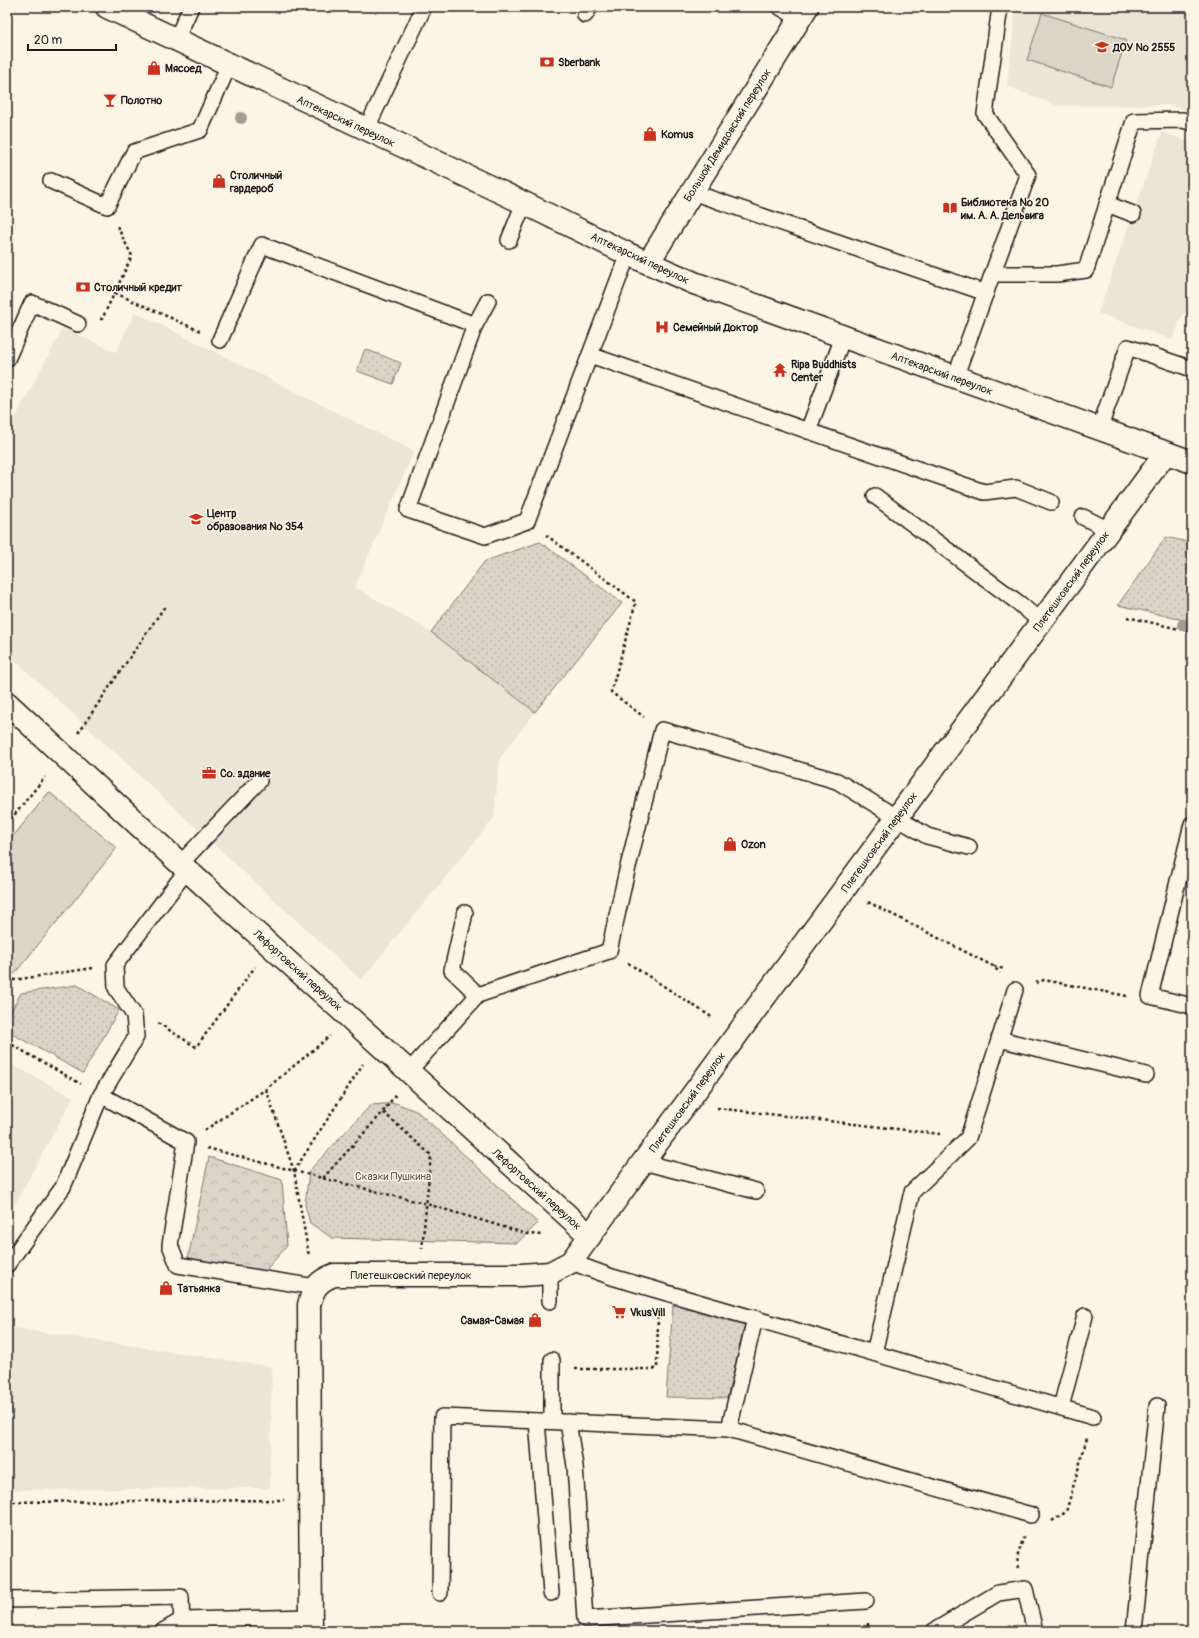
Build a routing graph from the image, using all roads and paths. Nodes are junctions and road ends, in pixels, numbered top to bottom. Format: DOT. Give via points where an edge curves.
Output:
graph roads {
  1 [pos="106,7"];
  2 [pos="191,7"];
  3 [pos="424,7"];
  4 [pos="780,7"];
  5 [pos="1000,7"];
  6 [pos="803,13"];
  7 [pos="176,40"];
  8 [pos="229,66"];
  9 [pos="1192,123"];
  10 [pos="366,130"];
  11 [pos="51,181"];
  12 [pos="692,192"];
  13 [pos="524,203"];
  14 [pos="1107,204"];
  15 [pos="107,206"];
  16 [pos="1133,214"];
  17 [pos="509,240"];
  18 [pos="628,254"];
  19 [pos="648,263"];
  20 [pos="993,274"];
  21 [pos="115,292"];
  22 [pos="986,293"];
  23 [pos="488,301"];
  24 [pos="78,324"];
  25 [pos="475,325"];
  26 [pos="843,337"];
  27 [pos="220,340"];
  28 [pos="590,355"];
  29 [pos="7,359"];
  30 [pos="1192,369"];
  31 [pos="956,378"];
  32 [pos="1099,430"];
  33 [pos="808,431"];
  34 [pos="1165,454"];
  35 [pos="1192,462"];
  36 [pos="875,496"];
  37 [pos="1050,502"];
  38 [pos="1083,517"];
  39 [pos="527,521"];
  40 [pos="1109,530"];
  41 [pos="165,606"];
  42 [pos="1127,617"];
  43 [pos="1041,622"];
  44 [pos="1192,632"];
  45 [pos="7,703"];
  46 [pos="662,730"];
  47 [pos="78,733"];
  48 [pos="45,777"];
  49 [pos="259,781"];
  50 [pos="897,817"];
  51 [pos="7,824"];
  52 [pos="1192,824"];
  53 [pos="969,847"];
  54 [pos="184,866"];
  55 [pos="867,902"];
  56 [pos="465,913"];
  57 [pos="609,951"];
  58 [pos="115,965"];
  59 [pos="257,965"];
  60 [pos="7,981"];
  61 [pos="1015,990"];
  62 [pos="478,995"];
  63 [pos="1133,997"];
  64 [pos="126,1003"];
  65 [pos="1192,1006"];
  66 [pos="714,1018"];
  67 [pos="333,1034"];
  68 [pos="999,1039"];
  69 [pos="7,1042"];
  70 [pos="365,1061"];
  71 [pos="409,1071"];
  72 [pos="1146,1075"];
  73 [pos="266,1089"];
  74 [pos="101,1095"];
  75 [pos="390,1103"];
  76 [pos="717,1108"];
  77 [pos="383,1112"];
  78 [pos="968,1138"];
  79 [pos="186,1142"];
  80 [pos="643,1162"];
  81 [pos="294,1172"];
  82 [pos="323,1178"];
  83 [pos="756,1191"];
  84 [pos="427,1204"];
  85 [pos="543,1235"];
  86 [pos="590,1236"];
  87 [pos="422,1251"];
  88 [pos="309,1256"];
  89 [pos="571,1262"];
  90 [pos="7,1265"];
  91 [pos="550,1274"];
  92 [pos="315,1287"];
  93 [pos="550,1301"];
  94 [pos="658,1314"];
  95 [pos="1085,1316"];
  96 [pos="755,1318"];
  97 [pos="874,1353"];
  98 [pos="552,1365"];
  99 [pos="1156,1406"];
  100 [pos="1061,1407"];
  101 [pos="1093,1417"];
  102 [pos="537,1421"];
  103 [pos="552,1421"];
  104 [pos="568,1422"];
  105 [pos="729,1429"];
  106 [pos="284,1500"];
  107 [pos="7,1502"];
  108 [pos="1031,1515"];
  109 [pos="1023,1539"];
  110 [pos="1017,1558"];
  111 [pos="440,1593"];
  112 [pos="551,1593"];
  113 [pos="7,1600"];
  114 [pos="866,1601"];
  115 [pos="311,1624"];
  116 [pos="182,1626"];
  117 [pos="163,1631"];
  118 [pos="934,1631"];
  119 [pos="1035,1631"];
  120 [pos="1134,1631"];
  1 -- 7 [label="street, Аптекарский переулок"];
  2 -- 7 [label="lane"];
  3 -- 10 [label="lane"];
  4 -- 6 [label="lane"];
  5 -- 20 [label="lane" via="985,114 1028,176"];
  6 -- 12 [label="street, Большой Демидовский переулок"];
  7 -- 8 [label="street, Аптекарский переулок"];
  8 -- 10 [label="street, Аптекарский переулок"];
  8 -- 15 [label="lane" via="200,130 134,152"];
  9 -- 14 [label="lane" via="1183,120 1134,121"];
  10 -- 13 [label="street, Аптекарский переулок"];
  11 -- 15 [label="lane"];
  12 -- 19 [label="street, Большой Демидовский переулок"];
  12 -- 22 [label="lane"];
  13 -- 17 [label="lane"];
  13 -- 18 [label="street, Аптекарский переулок"];
  14 -- 16 [label="lane"];
  14 -- 20 [label="lane" via="1086,270 1057,274"];
  15 -- 21 [label="path" via="132,256"];
  18 -- 19 [label="street, Аптекарский переулок"];
  18 -- 28 [label="lane"];
  19 -- 26 [label="street, Аптекарский переулок" via="694,283"];
  20 -- 22 [label="lane"];
  21 -- 24 [label="path" via="102,319"];
  21 -- 27 [label="path"];
  22 -- 31 [label="lane"];
  23 -- 25 [label="lane"];
  24 -- 29 [label="lane" via="32,303"];
  25 -- 27 [label="lane" via="262,244"];
  25 -- 39 [label="lane" via="408,510 485,536"];
  26 -- 31 [label="street, Аптекарский переулок"];
  26 -- 33 [label="lane"];
  28 -- 33 [label="lane"];
  28 -- 39 [label="lane"];
  30 -- 32 [label="lane" via="1128,347"];
  31 -- 32 [label="street, Аптекарский переулок"];
  32 -- 34 [label="street, Аптекарский переулок"];
  33 -- 37 [label="lane" via="984,492 1016,488"];
  34 -- 35 [label="street, Аптекарский переулок"];
  34 -- 40 [label="street, Плетешковский переулок"];
  36 -- 43 [label="lane"];
  38 -- 40 [label="lane"];
  39 -- 46 [label="path" via="636,602 611,692"];
  40 -- 43 [label="street, Плетешковский переулок"];
  41 -- 47 [label="path"];
  42 -- 44 [label="path"];
  43 -- 50 [label="street, Плетешковский переулок"];
  45 -- 54 [label="street, Лефортовский переулок"];
  46 -- 50 [label="lane" via="837,781"];
  46 -- 57 [label="lane"];
  48 -- 51 [label="path"];
  49 -- 54 [label="lane"];
  50 -- 53 [label="lane" via="927,836"];
  50 -- 80 [label="street, Плетешковский переулок"];
  52 -- 65 [label="lane" via="1150,996"];
  54 -- 58 [label="lane"];
  54 -- 71 [label="street, Лефортовский переулок"];
  55 -- 61 [label="path" via="993,966"];
  56 -- 62 [label="lane" via="452,970"];
  57 -- 62 [label="lane"];
  57 -- 66 [label="path"];
  58 -- 60 [label="path"];
  58 -- 64 [label="lane" via="116,988"];
  59 -- 64 [label="path" via="196,1047"];
  61 -- 63 [label="path" via="1044,980"];
  61 -- 68 [label="lane"];
  62 -- 71 [label="lane"];
  64 -- 74 [label="lane" via="134,1015 136,1037"];
  67 -- 73 [label="path"];
  68 -- 72 [label="lane"];
  68 -- 78 [label="lane"];
  69 -- 74 [label="path"];
  70 -- 81 [label="path"];
  71 -- 86 [label="street, Лефортовский переулок"];
  73 -- 79 [label="path"];
  73 -- 81 [label="path"];
  74 -- 79 [label="lane"];
  74 -- 90 [label="lane" via="63,1187"];
  75 -- 77 [label="path"];
  76 -- 78 [label="path"];
  77 -- 82 [label="path"];
  77 -- 84 [label="path" via="431,1155"];
  78 -- 97 [label="lane" via="912,1192"];
  79 -- 81 [label="path"];
  79 -- 92 [label="lane" via="170,1245 178,1265"];
  80 -- 83 [label="lane"];
  80 -- 86 [label="street, Плетешковский переулок"];
  81 -- 82 [label="path"];
  81 -- 88 [label="path"];
  82 -- 84 [label="path"];
  84 -- 85 [label="path" via="527,1234"];
  84 -- 87 [label="path"];
  86 -- 89 [label="street, Плетешковский переулок"];
  89 -- 91 [label="street, Плетешковский переулок"];
  89 -- 96 [label="lane"];
  91 -- 92 [label="street, Плетешковский переулок" via="334,1275 324,1278"];
  91 -- 93 [label="lane"];
  92 -- 115 [label="street" via="309,1305"];
  94 -- 98 [label="path" via="657,1369"];
  95 -- 100 [label="lane"];
  96 -- 97 [label="lane"];
  96 -- 105 [label="lane"];
  97 -- 100 [label="lane"];
  98 -- 103 [label="lane"];
  99 -- 120 [label="lane"];
  100 -- 101 [label="lane"];
  101 -- 108 [label="path" via="1066,1512 1051,1522"];
  102 -- 103 [label="lane"];
  102 -- 111 [label="lane" via="442,1417"];
  102 -- 112 [label="lane"];
  103 -- 104 [label="lane"];
  104 -- 105 [label="lane"];
  104 -- 114 [label="lane" via="575,1466 585,1619"];
  105 -- 108 [label="lane"];
  106 -- 107 [label="path"];
  109 -- 110 [label="path"];
  113 -- 116 [label="lane" via="181,1597"];
  115 -- 116 [label="lane"];
  116 -- 117 [label="lane"];
  118 -- 119 [label="lane" via="998,1593 1025,1589"];
}
